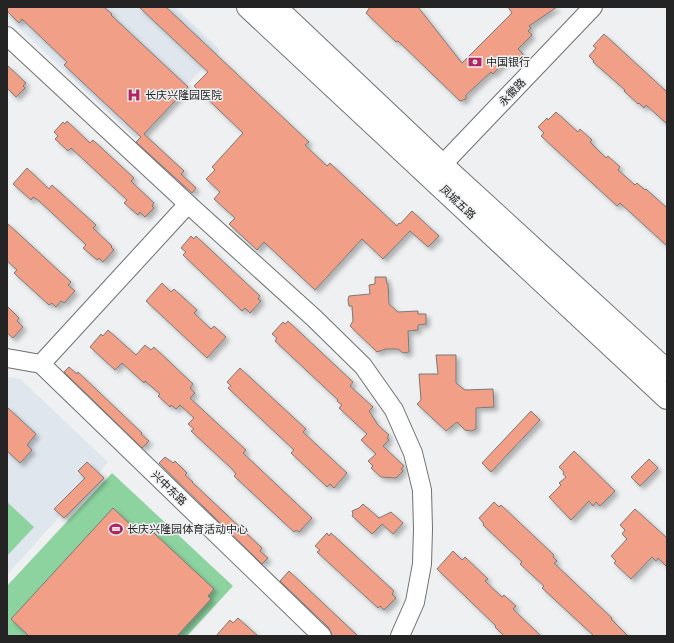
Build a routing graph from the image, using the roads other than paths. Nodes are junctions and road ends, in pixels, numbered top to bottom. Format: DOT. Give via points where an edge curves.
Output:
graph roads {
  1 [pos="248,7"];
  2 [pos="275,7"];
  3 [pos="593,7"];
  4 [pos="7,36"];
  5 [pos="437,171"];
  6 [pos="188,204"];
  7 [pos="7,358"];
  8 [pos="41,364"];
  9 [pos="667,371"];
  10 [pos="667,398"];
  11 [pos="322,636"];
  12 [pos="400,636"];
  1 -- 5 [label="main road, 凤城五路"];
  2 -- 5 [label="main road, 凤城五路"];
  3 -- 5 [label="street, 永徽路"];
  4 -- 6 [label="street"];
  5 -- 9 [label="main road, 凤城五路"];
  5 -- 10 [label="main road, 凤城五路"];
  6 -- 8 [label="street"];
  6 -- 12 [label="street" via="363,366 394,410 413,453 422,490 422,564 415,602"];
  7 -- 8 [label="street"];
  8 -- 11 [label="street, 兴中东路"];
}
